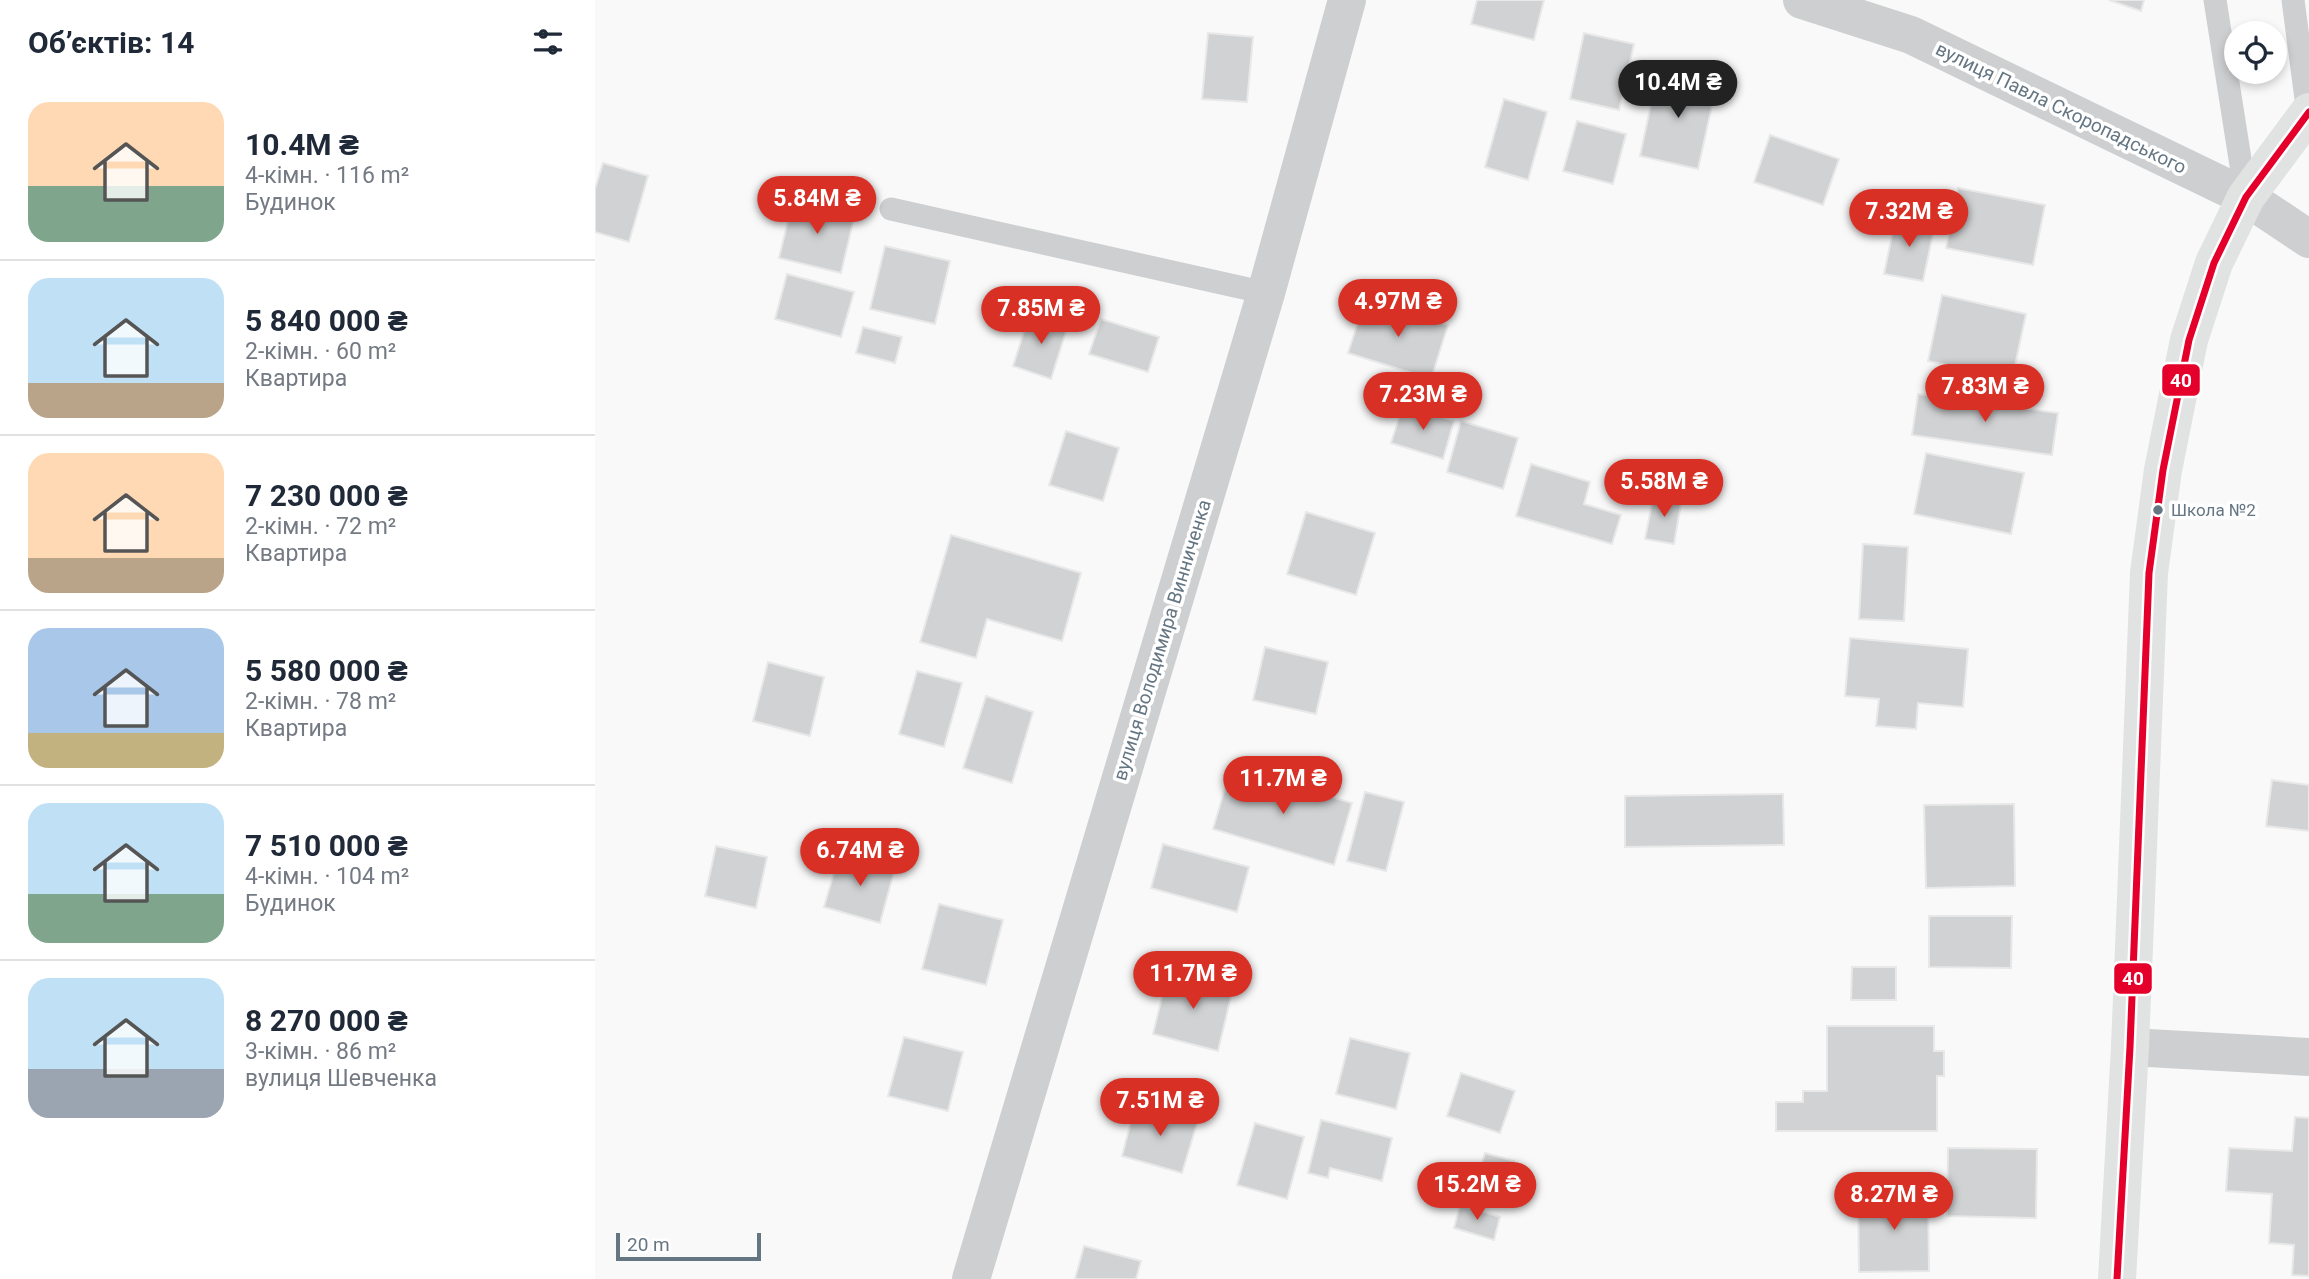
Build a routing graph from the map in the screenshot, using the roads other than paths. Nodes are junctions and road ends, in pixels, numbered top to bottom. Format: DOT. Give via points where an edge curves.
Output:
graph roads {
  1 [pos="1347,0"];
  2 [pos="1802,0"];
  3 [pos="2215,0"];
  4 [pos="2293,0"];
  5 [pos="2308,113"];
  6 [pos="2246,197"];
  7 [pos="891,209"];
  8 [pos="2309,239"];
  9 [pos="1266,293"];
  10 [pos="2130,1047"];
  11 [pos="2309,1057"];
  12 [pos="971,1279"];
  13 [pos="2117,1279"];
  1 -- 9 [label="street, вулиця Володимира Винниченка"];
  2 -- 6 [label="street, вулиця Павла Скоропадського" via="1911,35"];
  3 -- 6 [label="lane"];
  4 -- 5 [label="lane"];
  5 -- 6 [label="street"];
  6 -- 8 [label="street, вулиця Павла Скоропадського"];
  6 -- 10 [label="street" via="2214,263 2189,340 2162,470 2150,573"];
  7 -- 9 [label="lane"];
  9 -- 12 [label="street, вулиця Володимира Винниченка"];
  10 -- 11 [label="street"];
  10 -- 13 [label="street"];
}
